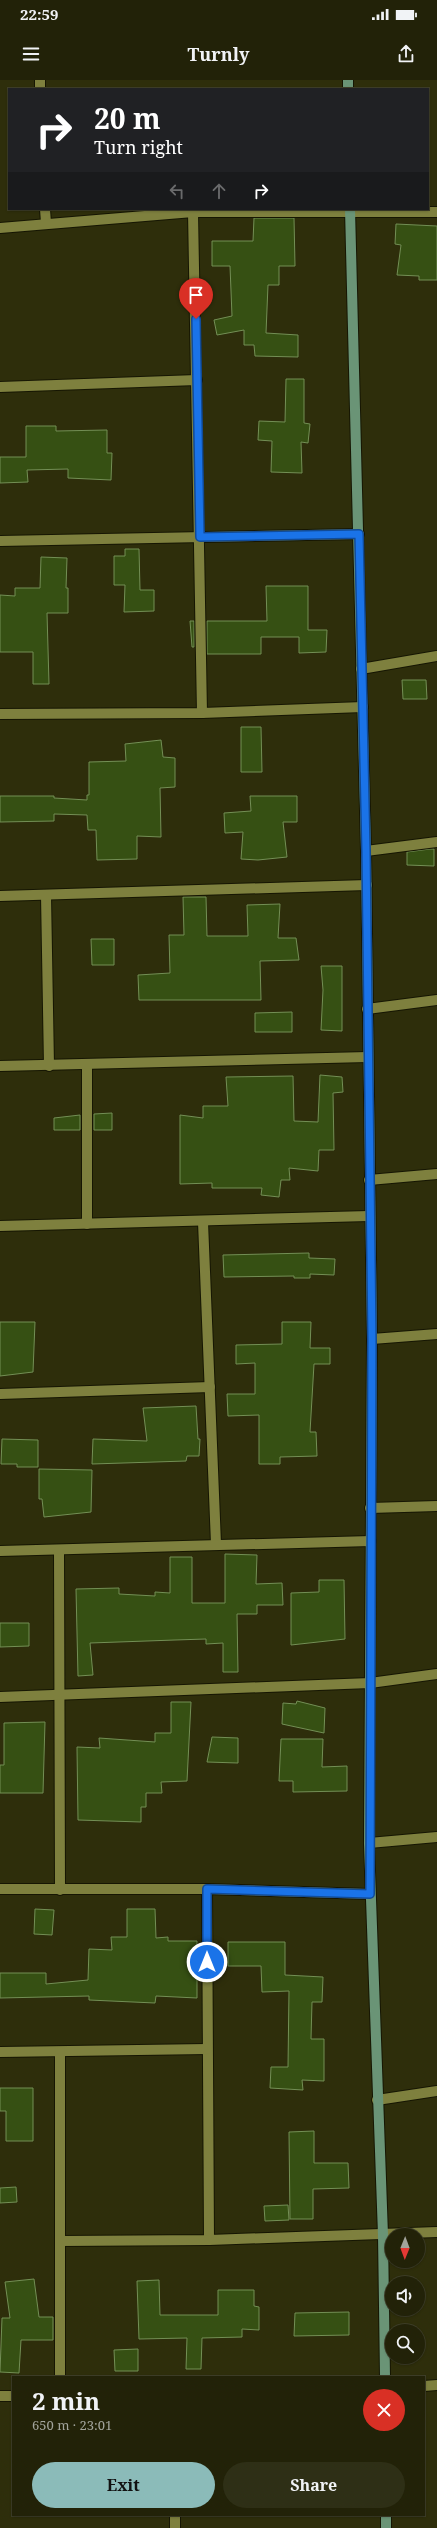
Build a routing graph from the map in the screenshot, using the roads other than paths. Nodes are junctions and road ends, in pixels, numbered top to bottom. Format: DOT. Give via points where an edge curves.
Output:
graph roads {
  1 [pos="45,210"];
  2 [pos="350,211"];
  3 [pos="193,212"];
  4 [pos="437,212"];
  5 [pos="46,223"];
  6 [pos="0,228"];
  7 [pos="197,380"];
  8 [pos="0,387"];
  9 [pos="359,534"];
  10 [pos="200,537"];
  11 [pos="0,541"];
  12 [pos="437,656"];
  13 [pos="361,669"];
  14 [pos="363,706"];
  15 [pos="202,713"];
  16 [pos="0,714"];
  17 [pos="437,842"];
  18 [pos="366,851"];
  19 [pos="366,885"];
  20 [pos="46,895"];
  21 [pos="0,896"];
  22 [pos="437,1000"];
  23 [pos="367,1009"];
  24 [pos="368,1057"];
  25 [pos="87,1065"];
  26 [pos="0,1066"];
  27 [pos="49,1066"];
  28 [pos="437,1174"];
  29 [pos="369,1180"];
  30 [pos="369,1216"];
  31 [pos="203,1222"];
  32 [pos="87,1224"];
  33 [pos="0,1226"];
  34 [pos="437,1334"];
  35 [pos="372,1340"];
  36 [pos="210,1387"];
  37 [pos="0,1394"];
  38 [pos="437,1506"];
  39 [pos="370,1508"];
  40 [pos="371,1541"];
  41 [pos="216,1544"];
  42 [pos="0,1551"];
  43 [pos="58,1551"];
  44 [pos="437,1674"];
  45 [pos="370,1683"];
  46 [pos="58,1696"];
  47 [pos="0,1697"];
  48 [pos="437,1837"];
  49 [pos="369,1843"];
  50 [pos="0,1889"];
  51 [pos="207,1889"];
  52 [pos="60,1890"];
  53 [pos="370,1894"];
  54 [pos="207,2049"];
  55 [pos="0,2052"];
  56 [pos="60,2052"];
  57 [pos="437,2091"];
  58 [pos="377,2100"];
  59 [pos="437,2232"];
  60 [pos="383,2235"];
  61 [pos="209,2240"];
  62 [pos="60,2241"];
  63 [pos="60,2376"];
  64 [pos="385,2376"];
  65 [pos="437,2385"];
  66 [pos="425,2386"];
  67 [pos="0,2396"];
  68 [pos="12,2396"];
  69 [pos="175,2516"];
  70 [pos="386,2516"];
  71 [pos="175,2528"];
  72 [pos="386,2528"];
  1 -- 5 [label="street"];
  2 -- 3 [label="street"];
  2 -- 4 [label="street"];
  2 -- 9 [label="street"];
  3 -- 5 [label="street"];
  3 -- 7 [label="street"];
  5 -- 6 [label="street"];
  7 -- 8 [label="street"];
  7 -- 10 [label="street"];
  9 -- 10 [label="street"];
  9 -- 13 [label="street"];
  10 -- 11 [label="street"];
  10 -- 15 [label="street"];
  12 -- 13 [label="street"];
  13 -- 14 [label="street"];
  14 -- 15 [label="street"];
  14 -- 18 [label="street"];
  15 -- 16 [label="street"];
  17 -- 18 [label="street"];
  18 -- 19 [label="street"];
  19 -- 20 [label="street"];
  19 -- 23 [label="street"];
  20 -- 21 [label="street"];
  20 -- 27 [label="street"];
  22 -- 23 [label="street"];
  23 -- 24 [label="street"];
  24 -- 25 [label="street"];
  24 -- 29 [label="street"];
  25 -- 27 [label="street"];
  25 -- 32 [label="street"];
  26 -- 27 [label="street"];
  28 -- 29 [label="street"];
  29 -- 30 [label="street"];
  30 -- 31 [label="street"];
  30 -- 35 [label="street"];
  31 -- 32 [label="street"];
  31 -- 36 [label="street"];
  32 -- 33 [label="street"];
  34 -- 35 [label="street"];
  35 -- 39 [label="street"];
  36 -- 37 [label="street"];
  36 -- 41 [label="street"];
  38 -- 39 [label="street"];
  39 -- 40 [label="street"];
  40 -- 41 [label="street"];
  40 -- 45 [label="street"];
  41 -- 43 [label="street"];
  42 -- 43 [label="street"];
  43 -- 46 [label="street"];
  44 -- 45 [label="street"];
  45 -- 46 [label="street"];
  45 -- 49 [label="street"];
  46 -- 47 [label="street"];
  46 -- 52 [label="street"];
  48 -- 49 [label="street"];
  49 -- 53 [label="street"];
  50 -- 52 [label="street"];
  51 -- 52 [label="street"];
  51 -- 53 [label="street"];
  51 -- 54 [label="street"];
  53 -- 58 [label="street"];
  54 -- 56 [label="street"];
  54 -- 61 [label="street"];
  55 -- 56 [label="street"];
  56 -- 62 [label="street"];
  57 -- 58 [label="street"];
  58 -- 60 [label="street"];
  59 -- 60 [label="street"];
  60 -- 61 [label="street"];
  60 -- 64 [label="street"];
  61 -- 62 [label="street"];
  62 -- 63 [label="street"];
  65 -- 66 [label="street"];
  67 -- 68 [label="street"];
  69 -- 71 [label="street"];
  70 -- 72 [label="street"];
}
